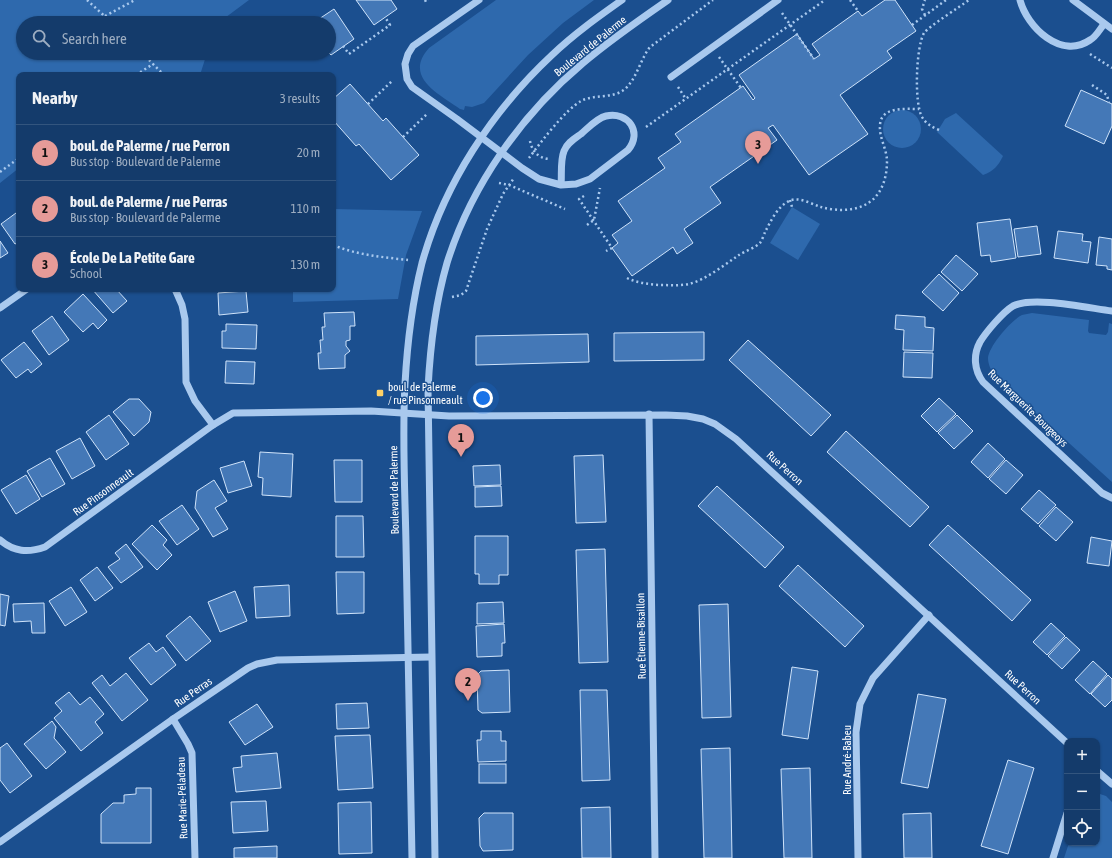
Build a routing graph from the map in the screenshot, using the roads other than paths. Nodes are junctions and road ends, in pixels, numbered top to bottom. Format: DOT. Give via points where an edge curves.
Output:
graph roads {
  1 [pos="479,0"];
  2 [pos="622,0"];
  3 [pos="668,0"];
  4 [pos="778,0"];
  5 [pos="1020,0"];
  6 [pos="1073,0"];
  7 [pos="1104,24"];
  8 [pos="1112,29"];
  9 [pos="671,77"];
  10 [pos="481,137"];
  11 [pos="501,153"];
  12 [pos="561,185"];
  13 [pos="23,292"];
  14 [pos="176,292"];
  15 [pos="0,308"];
  16 [pos="1112,311"];
  17 [pos="404,413"];
  18 [pos="428,414"];
  19 [pos="650,414"];
  20 [pos="213,425"];
  21 [pos="1112,498"];
  22 [pos="0,540"];
  23 [pos="929,615"];
  24 [pos="431,657"];
  25 [pos="408,658"];
  26 [pos="173,719"];
  27 [pos="1064,740"];
  28 [pos="1100,773"];
  29 [pos="1112,784"];
  30 [pos="1064,823"];
  31 [pos="0,842"];
  32 [pos="194,858"];
  33 [pos="412,858"];
  34 [pos="435,858"];
  35 [pos="655,858"];
  36 [pos="858,858"];
  37 [pos="1053,858"];
  1 -- 10 [label="street" via="413,46 408,54 405,72 412,87"];
  2 -- 10 [label="street, Boulevard de Palerme" via="567,41 541,65"];
  3 -- 11 [label="street, Boulevard de Palerme" via="610,41 566,77 536,108"];
  4 -- 9 [label="street"];
  5 -- 7 [label="street" via="1034,26 1049,40 1059,44 1077,45 1089,41"];
  6 -- 7 [label="street"];
  7 -- 8 [label="street"];
  10 -- 11 [label="street"];
  10 -- 17 [label="street, Boulevard de Palerme" via="444,205 422,265 404,385"];
  11 -- 12 [label="street" via="539,179"];
  11 -- 18 [label="street, Boulevard de Palerme" via="481,184 464,218 448,262 439,299 430,363"];
  12 -- 12 [label="street" via="576,184 590,179 628,150 634,138 634,131 628,121 613,115 605,116 569,143 564,152"];
  13 -- 15 [label="street"];
  14 -- 20 [label="street" via="185,319 186,382 195,401"];
  16 -- 21 [label="street, Rue Marguerite-Bourgeoys" via="1041,302 1012,306 982,338 975,358 978,376 983,382 1102,493"];
  17 -- 18 [label="street, Rue Perron"];
  17 -- 20 [label="street, Rue Pinsonneault" via="239,412"];
  17 -- 25 [label="street, Boulevard de Palerme"];
  18 -- 19 [label="street, Rue Perron"];
  18 -- 24 [label="street, Boulevard de Palerme"];
  19 -- 23 [label="street, Rue Perron" via="703,419 727,432"];
  19 -- 35 [label="street, Rue Étienne-Bisaillon"];
  20 -- 22 [label="street, Rue Pinsonneault" via="45,547 26,551 10,547"];
  23 -- 27 [label="street, Rue Perron"];
  23 -- 36 [label="street, Rue André-Babeu" via="873,678 860,704 856,732"];
  24 -- 25 [label="street, Rue Perras"];
  24 -- 34 [label="street, Boulevard de Palerme"];
  25 -- 26 [label="street, Rue Perras" via="267,661 238,674"];
  25 -- 33 [label="street, Boulevard de Palerme"];
  26 -- 31 [label="street, Rue Perras"];
  26 -- 32 [label="street, Rue Marie-Péladeau" via="192,753"];
  28 -- 29 [label="street"];
  30 -- 37 [label="street"];
}
